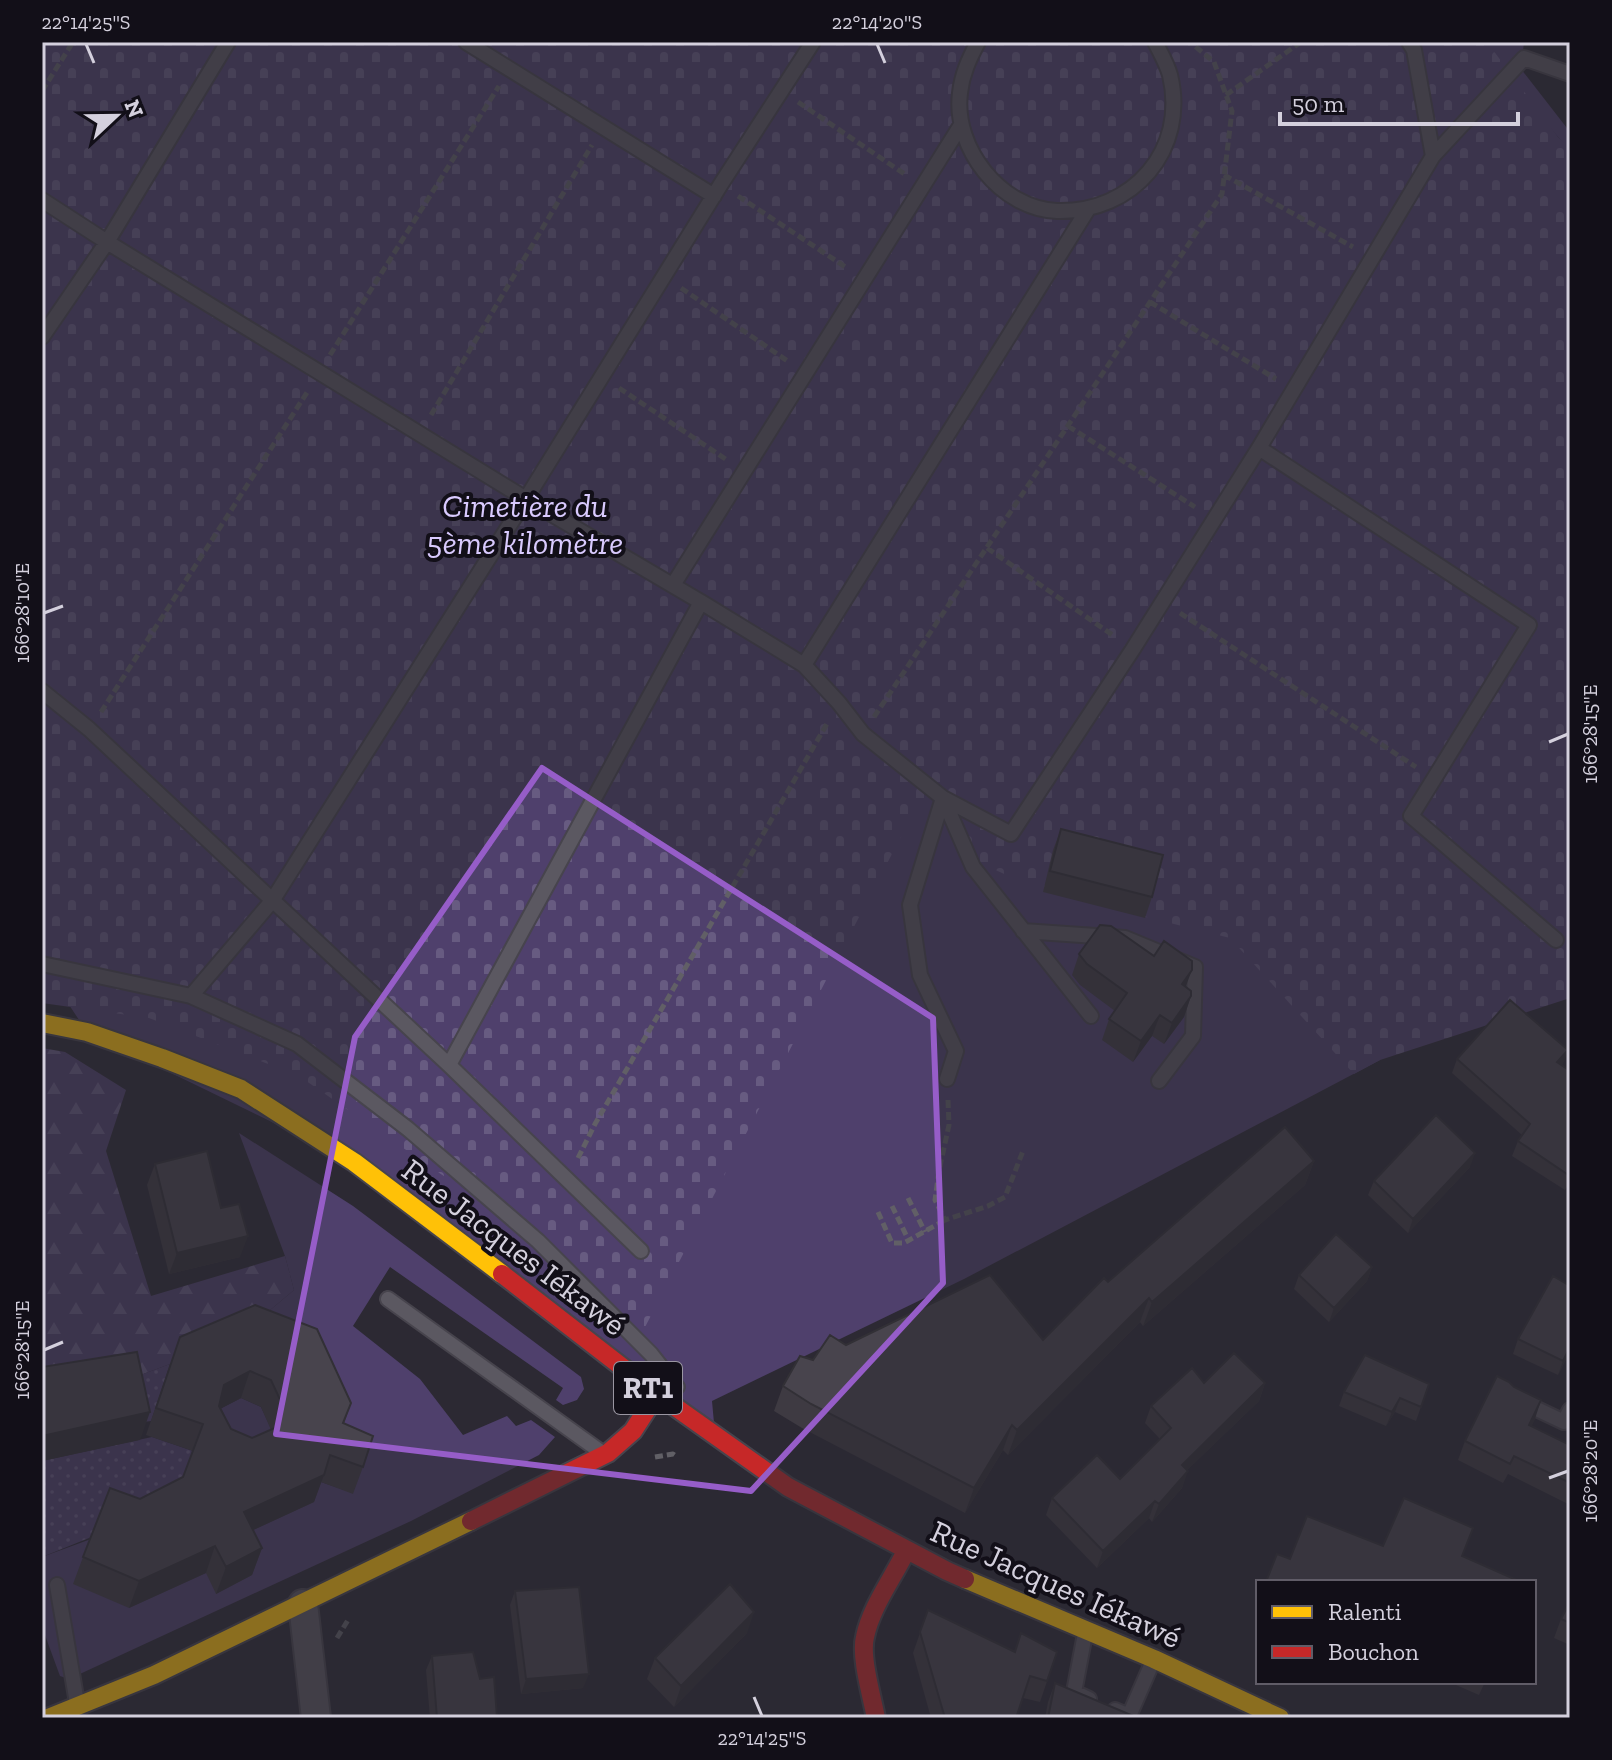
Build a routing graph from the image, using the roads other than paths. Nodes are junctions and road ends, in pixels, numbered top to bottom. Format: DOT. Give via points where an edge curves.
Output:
graph roads {
  1 [pos="228,42"];
  2 [pos="466,42"];
  3 [pos="813,42"];
  4 [pos="978,42"];
  5 [pos="1155,42"];
  6 [pos="1409,42"];
  7 [pos="1570,74"];
  8 [pos="961,125"];
  9 [pos="1433,156"];
  10 [pos="718,190"];
  11 [pos="42,200"];
  12 [pos="1088,209"];
  13 [pos="107,242"];
  14 [pos="42,337"];
  15 [pos="1259,448"];
  16 [pos="526,499"];
  17 [pos="673,585"];
  18 [pos="701,602"];
  19 [pos="804,665"];
  20 [pos="42,691"];
  21 [pos="943,798"];
  22 [pos="272,901"];
  23 [pos="1023,931"];
  24 [pos="1556,940"];
  25 [pos="42,964"];
  26 [pos="191,996"];
  27 [pos="1091,1016"];
  28 [pos="42,1023"];
  29 [pos="449,1065"];
  30 [pos="947,1079"];
  31 [pos="1159,1081"];
  32 [pos="641,1251"];
  33 [pos="388,1299"];
  34 [pos="657,1394"];
  35 [pos="1511,1397"];
  36 [pos="1570,1410"];
  37 [pos="715,1434"];
  38 [pos="604,1454"];
  39 [pos="906,1551"];
  40 [pos="57,1585"];
  41 [pos="303,1604"];
  42 [pos="1086,1630"];
  43 [pos="1154,1659"];
  44 [pos="77,1705"];
  45 [pos="48,1718"];
  46 [pos="316,1718"];
  47 [pos="876,1718"];
  48 [pos="1280,1718"];
  1 -- 13 [label="lane"];
  2 -- 10 [label="lane"];
  3 -- 10 [label="lane"];
  4 -- 8 [label="lane" via="959,96"];
  5 -- 12 [label="lane" via="1170,73 1173,97 1167,144 1148,174 1121,197"];
  6 -- 9 [label="lane"];
  7 -- 9 [label="lane" via="1524,58"];
  8 -- 12 [label="lane" via="973,157 1012,196 1055,211"];
  8 -- 17 [label="lane"];
  9 -- 15 [label="lane"];
  10 -- 16 [label="lane"];
  11 -- 13 [label="lane"];
  12 -- 19 [label="lane"];
  13 -- 14 [label="lane"];
  13 -- 16 [label="lane"];
  15 -- 21 [label="lane" via="1011,834"];
  15 -- 24 [label="lane" via="1529,625 1411,816"];
  16 -- 17 [label="lane"];
  16 -- 22 [label="lane"];
  17 -- 18 [label="lane"];
  18 -- 19 [label="lane"];
  18 -- 29 [label="lane"];
  19 -- 21 [label="lane" via="863,734"];
  20 -- 22 [label="lane"];
  21 -- 23 [label="lane" via="973,867"];
  21 -- 30 [label="lane" via="910,905 920,975 956,1051"];
  22 -- 26 [label="lane"];
  22 -- 29 [label="lane"];
  23 -- 27 [label="lane"];
  23 -- 31 [label="lane" via="1125,938 1195,967 1193,1036"];
  25 -- 26 [label="lane"];
  26 -- 37 [label="lane" via="297,1044 408,1129 538,1241 651,1354"];
  28 -- 34 [label="main road, Rue Jacques Iékawé / RT1" via="87,1032 241,1089 354,1162"];
  29 -- 32 [label="lane"];
  33 -- 38 [label="lane"];
  34 -- 37 [label="main road, Rue Jacques Iékawé / RT1"];
  34 -- 38 [label="main road" via="624,1441"];
  35 -- 36 [label="lane" via="1564,1422"];
  37 -- 39 [label="main road, Rue Jacques Iékawé / RT1" via="788,1487"];
  38 -- 41 [label="main road"];
  39 -- 42 [label="main road, Rue Jacques Iékawé / RT1"];
  39 -- 47 [label="main road" via="864,1638"];
  40 -- 44 [label="lane"];
  41 -- 44 [label="main road" via="154,1675"];
  41 -- 46 [label="street"];
  42 -- 43 [label="main road, Rue Jacques Iékawé / RT1"];
  42 -- 43 [label="lane" via="1074,1692 1129,1716"];
  43 -- 48 [label="main road, Rue Jacques Iékawé / RT1"];
  44 -- 45 [label="main road"];
}
